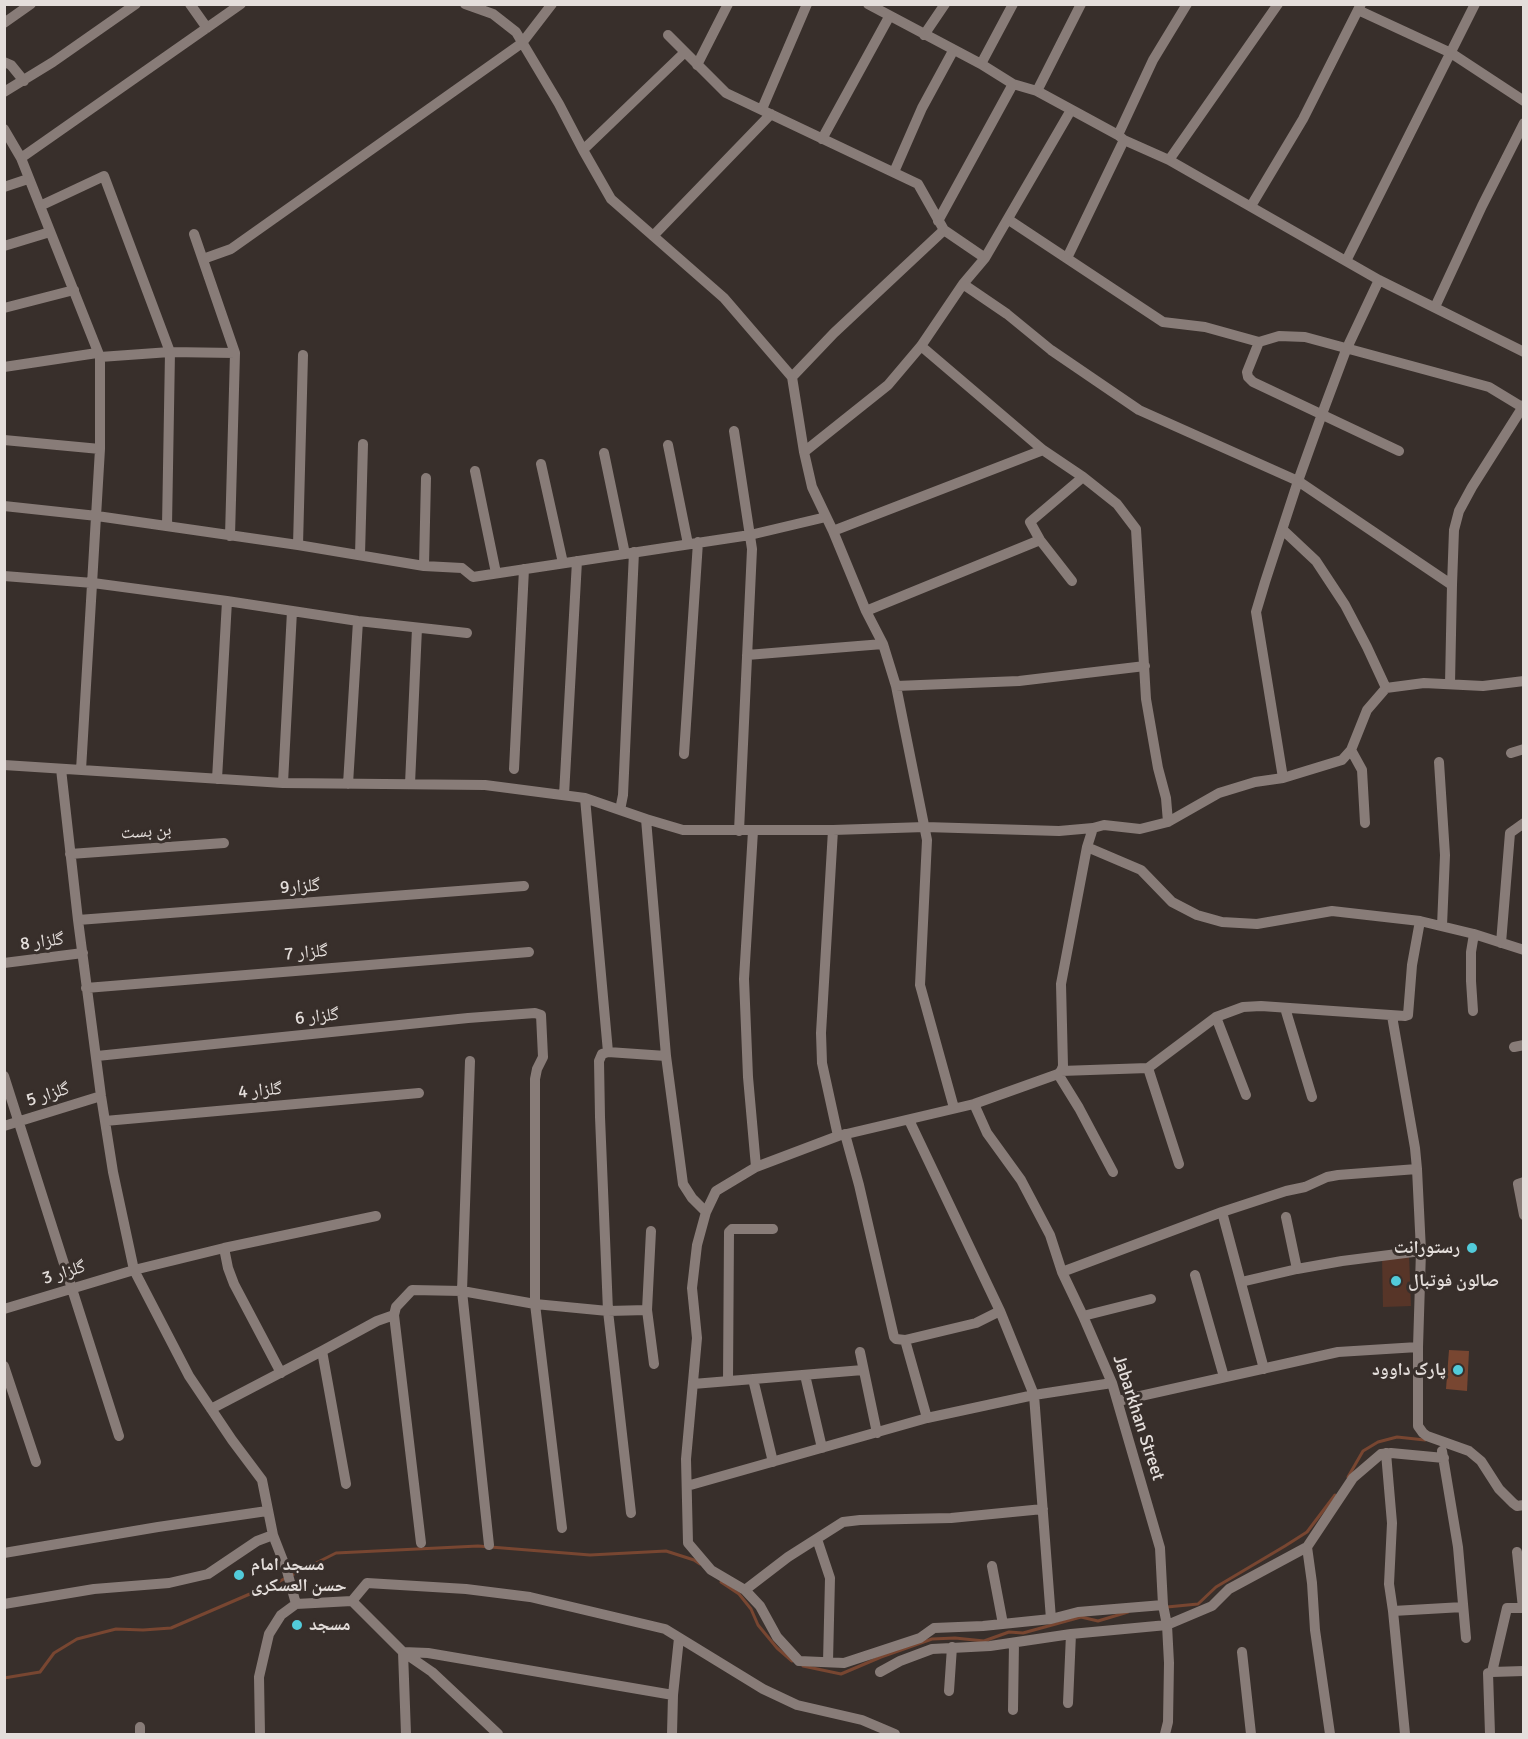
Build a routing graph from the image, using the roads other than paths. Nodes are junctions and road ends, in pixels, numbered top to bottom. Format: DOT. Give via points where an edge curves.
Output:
graph roads {
  1 [pos="31,4"];
  2 [pos="136,4"];
  3 [pos="190,4"];
  4 [pos="241,4"];
  5 [pos="465,4"];
  6 [pos="500,4"];
  7 [pos="552,4"];
  8 [pos="728,4"];
  9 [pos="807,4"];
  10 [pos="945,4"];
  11 [pos="1013,4"];
  12 [pos="1081,4"];
  13 [pos="1187,4"];
  14 [pos="1278,4"];
  15 [pos="1475,4"];
  16 [pos="873,6"];
  17 [pos="1360,7"];
  18 [pos="493,14"];
  19 [pos="889,17"];
  20 [pos="4,23"];
  21 [pos="207,28"];
  22 [pos="668,35"];
  23 [pos="924,35"];
  24 [pos="522,43"];
  25 [pos="953,51"];
  26 [pos="685,52"];
  27 [pos="1451,53"];
  28 [pos="4,62"];
  29 [pos="981,64"];
  30 [pos="697,65"];
  31 [pos="24,81"];
  32 [pos="1013,84"];
  33 [pos="1036,91"];
  34 [pos="4,92"];
  35 [pos="1524,101"];
  36 [pos="1071,110"];
  37 [pos="766,111"];
  38 [pos="1524,123"];
  39 [pos="4,129"];
  40 [pos="1121,138"];
  41 [pos="822,140"];
  42 [pos="582,150"];
  43 [pos="21,158"];
  44 [pos="1169,160"];
  45 [pos="894,172"];
  46 [pos="28,179"];
  47 [pos="4,187"];
  48 [pos="1251,206"];
  49 [pos="40,207"];
  50 [pos="1009,220"];
  51 [pos="941,225"];
  52 [pos="50,232"];
  53 [pos="194,234"];
  54 [pos="653,236"];
  55 [pos="4,246"];
  56 [pos="985,258"];
  57 [pos="1067,258"];
  58 [pos="202,259"];
  59 [pos="1346,261"];
  60 [pos="1379,280"];
  61 [pos="963,284"];
  62 [pos="74,290"];
  63 [pos="4,308"];
  64 [pos="1435,308"];
  65 [pos="1259,342"];
  66 [pos="921,346"];
  67 [pos="1346,350"];
  68 [pos="170,352"];
  69 [pos="1524,352"];
  70 [pos="236,353"];
  71 [pos="98,355"];
  72 [pos="303,355"];
  73 [pos="4,368"];
  74 [pos="792,376"];
  75 [pos="1523,406"];
  76 [pos="1322,414"];
  77 [pos="734,431"];
  78 [pos="4,440"];
  79 [pos="363,444"];
  80 [pos="668,445"];
  81 [pos="100,449"];
  82 [pos="1043,450"];
  83 [pos="1399,451"];
  84 [pos="804,452"];
  85 [pos="604,453"];
  86 [pos="541,464"];
  87 [pos="474,471"];
  88 [pos="1083,477"];
  89 [pos="426,478"];
  90 [pos="1298,481"];
  91 [pos="4,506"];
  92 [pos="97,516"];
  93 [pos="825,517"];
  94 [pos="167,526"];
  95 [pos="1282,530"];
  96 [pos="833,531"];
  97 [pos="750,534"];
  98 [pos="230,536"];
  99 [pos="1040,540"];
  100 [pos="693,543"];
  101 [pos="298,545"];
  102 [pos="630,553"];
  103 [pos="360,555"];
  104 [pos="577,561"];
  105 [pos="563,563"];
  106 [pos="424,566"];
  107 [pos="524,569"];
  108 [pos="496,573"];
  109 [pos="4,576"];
  110 [pos="1072,581"];
  111 [pos="93,583"];
  112 [pos="1452,585"];
  113 [pos="227,601"];
  114 [pos="292,611"];
  115 [pos="866,611"];
  116 [pos="358,621"];
  117 [pos="417,628"];
  118 [pos="467,633"];
  119 [pos="883,644"];
  120 [pos="747,655"];
  121 [pos="1145,666"];
  122 [pos="1524,681"];
  123 [pos="1450,684"];
  124 [pos="896,686"];
  125 [pos="1386,688"];
  126 [pos="1524,749"];
  127 [pos="1351,750"];
  128 [pos="1511,753"];
  129 [pos="684,754"];
  130 [pos="1439,762"];
  131 [pos="4,765"];
  132 [pos="61,769"];
  133 [pos="514,769"];
  134 [pos="81,770"];
  135 [pos="1283,778"];
  136 [pos="217,779"];
  137 [pos="283,783"];
  138 [pos="348,784"];
  139 [pos="410,784"];
  140 [pos="564,795"];
  141 [pos="585,798"];
  142 [pos="620,810"];
  143 [pos="646,819"];
  144 [pos="1168,822"];
  145 [pos="1365,823"];
  146 [pos="1524,823"];
  147 [pos="925,827"];
  148 [pos="1093,828"];
  149 [pos="833,830"];
  150 [pos="739,831"];
  151 [pos="753,831"];
  152 [pos="224,843"];
  153 [pos="1087,847"];
  154 [pos="70,854"];
  155 [pos="524,886"];
  156 [pos="78,920"];
  157 [pos="1420,921"];
  158 [pos="1442,926"];
  159 [pos="1474,934"];
  160 [pos="1501,943"];
  161 [pos="1524,950"];
  162 [pos="529,952"];
  163 [pos="83,953"];
  164 [pos="4,963"];
  165 [pos="86,987"];
  166 [pos="1285,1008"];
  167 [pos="1473,1011"];
  168 [pos="1392,1016"];
  169 [pos="1216,1017"];
  170 [pos="608,1052"];
  171 [pos="97,1056"];
  172 [pos="666,1056"];
  173 [pos="470,1061"];
  174 [pos="1148,1068"];
  175 [pos="1059,1072"];
  176 [pos="4,1076"];
  177 [pos="418,1093"];
  178 [pos="1246,1095"];
  179 [pos="101,1096"];
  180 [pos="1312,1097"];
  181 [pos="974,1104"];
  182 [pos="954,1108"];
  183 [pos="909,1120"];
  184 [pos="19,1121"];
  185 [pos="105,1121"];
  186 [pos="4,1126"];
  187 [pos="842,1135"];
  188 [pos="1179,1164"];
  189 [pos="756,1167"];
  190 [pos="1418,1169"];
  191 [pos="1113,1172"];
  192 [pos="1524,1182"];
  193 [pos="706,1212"];
  194 [pos="1222,1212"];
  195 [pos="1524,1215"];
  196 [pos="376,1216"];
  197 [pos="1286,1217"];
  198 [pos="773,1229"];
  199 [pos="651,1231"];
  200 [pos="224,1248"];
  201 [pos="1420,1251"];
  202 [pos="1297,1269"];
  203 [pos="134,1270"];
  204 [pos="1062,1272"];
  205 [pos="1196,1275"];
  206 [pos="1241,1282"];
  207 [pos="72,1288"];
  208 [pos="462,1291"];
  209 [pos="1150,1299"];
  210 [pos="535,1304"];
  211 [pos="4,1309"];
  212 [pos="647,1310"];
  213 [pos="608,1311"];
  214 [pos="1000,1311"];
  215 [pos="394,1314"];
  216 [pos="1083,1316"];
  217 [pos="905,1340"];
  218 [pos="1418,1347"];
  219 [pos="322,1352"];
  220 [pos="860,1352"];
  221 [pos="654,1364"];
  222 [pos="4,1366"];
  223 [pos="1264,1369"];
  224 [pos="863,1370"];
  225 [pos="281,1372"];
  226 [pos="805,1375"];
  227 [pos="1224,1377"];
  228 [pos="753,1379"];
  229 [pos="728,1381"];
  230 [pos="1112,1383"];
  231 [pos="693,1384"];
  232 [pos="1034,1395"];
  233 [pos="1118,1401"];
  234 [pos="211,1409"];
  235 [pos="927,1418"];
  236 [pos="877,1433"];
  237 [pos="119,1436"];
  238 [pos="1441,1442"];
  239 [pos="822,1448"];
  240 [pos="1386,1453"];
  241 [pos="1443,1458"];
  242 [pos="36,1462"];
  243 [pos="773,1462"];
  244 [pos="346,1484"];
  245 [pos="687,1486"];
  246 [pos="1524,1505"];
  247 [pos="1043,1509"];
  248 [pos="267,1511"];
  249 [pos="631,1513"];
  250 [pos="562,1528"];
  251 [pos="273,1535"];
  252 [pos="817,1539"];
  253 [pos="421,1543"];
  254 [pos="489,1545"];
  255 [pos="1307,1547"];
  256 [pos="1517,1552"];
  257 [pos="4,1553"];
  258 [pos="992,1566"];
  259 [pos="745,1590"];
  260 [pos="352,1601"];
  261 [pos="296,1604"];
  262 [pos="4,1605"];
  263 [pos="1163,1605"];
  264 [pos="1463,1607"];
  265 [pos="1393,1611"];
  266 [pos="1051,1619"];
  267 [pos="1003,1624"];
  268 [pos="1167,1625"];
  269 [pos="1071,1634"];
  270 [pos="679,1638"];
  271 [pos="1466,1638"];
  272 [pos="1014,1643"];
  273 [pos="952,1647"];
  274 [pos="402,1652"];
  275 [pos="1242,1652"];
  276 [pos="828,1662"];
  277 [pos="1524,1671"];
  278 [pos="880,1672"];
  279 [pos="1492,1672"];
  280 [pos="950,1691"];
  281 [pos="673,1695"];
  282 [pos="1068,1703"];
  283 [pos="1013,1710"];
  284 [pos="862,1720"];
  285 [pos="260,1734"];
  286 [pos="406,1734"];
  287 [pos="498,1734"];
  288 [pos="672,1734"];
  289 [pos="863,1734"];
  290 [pos="896,1734"];
  291 [pos="1165,1734"];
  292 [pos="1251,1734"];
  293 [pos="1330,1734"];
  294 [pos="1405,1734"];
  295 [pos="1490,1734"];
  1 -- 20 [label="street"];
  2 -- 31 [label="street"];
  3 -- 21 [label="street"];
  4 -- 21 [label="street"];
  5 -- 18 [label="street"];
  6 -- 18 [label="street"];
  7 -- 24 [label="street"];
  8 -- 30 [label="street"];
  9 -- 37 [label="street"];
  10 -- 23 [label="street"];
  11 -- 29 [label="street"];
  12 -- 33 [label="street"];
  13 -- 40 [label="street" via="1153,60"];
  14 -- 44 [label="street"];
  15 -- 27 [label="street"];
  16 -- 19 [label="street"];
  17 -- 27 [label="street"];
  17 -- 48 [label="street" via="1303,119"];
  18 -- 24 [label="street" via="516,32"];
  19 -- 23 [label="street"];
  19 -- 41 [label="street"];
  21 -- 43 [label="street"];
  22 -- 26 [label="street"];
  23 -- 25 [label="street"];
  24 -- 42 [label="street"];
  24 -- 58 [label="street" via="231,249"];
  25 -- 29 [label="street"];
  25 -- 45 [label="street"];
  26 -- 30 [label="street"];
  26 -- 42 [label="street"];
  27 -- 35 [label="street"];
  27 -- 59 [label="street"];
  28 -- 31 [label="street"];
  29 -- 32 [label="street"];
  30 -- 37 [label="street" via="726,93"];
  31 -- 34 [label="street"];
  32 -- 33 [label="street"];
  32 -- 51 [label="street"];
  33 -- 36 [label="street"];
  36 -- 40 [label="street"];
  36 -- 50 [label="street"];
  37 -- 41 [label="street"];
  37 -- 54 [label="street"];
  38 -- 64 [label="street"];
  39 -- 43 [label="street"];
  40 -- 44 [label="street"];
  40 -- 57 [label="street"];
  41 -- 45 [label="street"];
  42 -- 54 [label="street" via="611,199"];
  43 -- 46 [label="street"];
  44 -- 48 [label="street"];
  45 -- 51 [label="street" via="918,184"];
  46 -- 47 [label="street"];
  46 -- 49 [label="street"];
  48 -- 59 [label="street"];
  49 -- 52 [label="street"];
  49 -- 68 [label="street" via="104,176"];
  50 -- 56 [label="street"];
  50 -- 57 [label="street"];
  51 -- 56 [label="street"];
  51 -- 74 [label="street"];
  52 -- 55 [label="street"];
  52 -- 62 [label="street"];
  53 -- 58 [label="street"];
  54 -- 74 [label="street" via="724,298"];
  56 -- 61 [label="street"];
  57 -- 65 [label="street" via="1163,322 1205,327"];
  58 -- 70 [label="street"];
  59 -- 60 [label="street"];
  60 -- 64 [label="street"];
  60 -- 67 [label="street"];
  61 -- 66 [label="street"];
  61 -- 90 [label="street" via="1139,410"];
  62 -- 63 [label="street"];
  62 -- 71 [label="street"];
  64 -- 69 [label="street"];
  65 -- 67 [label="street" via="1280,336 1305,338"];
  65 -- 76 [label="street" via="1248,377"];
  66 -- 82 [label="street"];
  66 -- 84 [label="street" via="888,385"];
  67 -- 75 [label="street" via="1489,387"];
  67 -- 76 [label="street"];
  68 -- 70 [label="street"];
  68 -- 71 [label="street"];
  68 -- 94 [label="street"];
  70 -- 98 [label="street"];
  71 -- 73 [label="street"];
  71 -- 81 [label="street"];
  72 -- 101 [label="street"];
  74 -- 84 [label="street"];
  75 -- 112 [label="street" via="1459,512"];
  76 -- 83 [label="street"];
  76 -- 90 [label="street"];
  77 -- 97 [label="street"];
  78 -- 81 [label="street"];
  79 -- 103 [label="street"];
  80 -- 100 [label="street"];
  81 -- 92 [label="street"];
  82 -- 88 [label="street"];
  82 -- 96 [label="street"];
  84 -- 93 [label="street" via="812,487"];
  85 -- 102 [label="street"];
  86 -- 105 [label="street"];
  87 -- 108 [label="street"];
  88 -- 99 [label="street" via="1030,522"];
  88 -- 121 [label="street" via="1117,504 1136,528"];
  89 -- 106 [label="street"];
  90 -- 95 [label="street"];
  90 -- 112 [label="street"];
  91 -- 92 [label="street"];
  92 -- 94 [label="street"];
  92 -- 111 [label="street"];
  93 -- 96 [label="street"];
  93 -- 97 [label="street"];
  94 -- 98 [label="street"];
  95 -- 125 [label="street" via="1316,561 1345,605"];
  95 -- 135 [label="street" via="1257,612"];
  96 -- 115 [label="street"];
  97 -- 100 [label="street"];
  97 -- 120 [label="street" via="753,549"];
  98 -- 101 [label="street"];
  99 -- 110 [label="street"];
  99 -- 115 [label="street"];
  100 -- 102 [label="street"];
  100 -- 129 [label="street"];
  101 -- 103 [label="street"];
  102 -- 104 [label="street"];
  102 -- 142 [label="street"];
  103 -- 106 [label="street"];
  104 -- 105 [label="street"];
  104 -- 140 [label="street"];
  105 -- 107 [label="street"];
  106 -- 108 [label="street" via="462,567 473,577"];
  107 -- 108 [label="street"];
  107 -- 133 [label="street"];
  109 -- 111 [label="street"];
  111 -- 113 [label="street"];
  111 -- 134 [label="street"];
  112 -- 123 [label="street"];
  113 -- 114 [label="street"];
  113 -- 136 [label="street"];
  114 -- 116 [label="street"];
  114 -- 137 [label="street"];
  115 -- 119 [label="street"];
  116 -- 117 [label="street"];
  116 -- 138 [label="street"];
  117 -- 118 [label="street"];
  117 -- 139 [label="street"];
  119 -- 120 [label="street"];
  119 -- 124 [label="street"];
  120 -- 150 [label="street"];
  121 -- 124 [label="street" via="1019,681"];
  121 -- 144 [label="street" via="1146,699"];
  122 -- 123 [label="street" via="1483,686"];
  123 -- 125 [label="street"];
  124 -- 147 [label="street"];
  125 -- 127 [label="street" via="1367,710"];
  126 -- 128 [label="street"];
  127 -- 135 [label="street" via="1342,760"];
  127 -- 145 [label="street" via="1362,770"];
  130 -- 158 [label="street" via="1445,855"];
  131 -- 132 [label="street"];
  132 -- 134 [label="street"];
  132 -- 154 [label="street"];
  134 -- 136 [label="street"];
  135 -- 144 [label="street" via="1219,794"];
  136 -- 137 [label="street"];
  137 -- 138 [label="street"];
  138 -- 139 [label="street"];
  139 -- 140 [label="street" via="484,784"];
  140 -- 141 [label="street"];
  141 -- 142 [label="street"];
  141 -- 170 [label="street"];
  142 -- 143 [label="street"];
  143 -- 150 [label="street" via="683,830"];
  143 -- 172 [label="street"];
  144 -- 148 [label="street" via="1140,830 1104,825"];
  146 -- 160 [label="street" via="1510,833"];
  147 -- 148 [label="street" via="1059,831"];
  147 -- 149 [label="street"];
  147 -- 182 [label="street" via="921,985"];
  148 -- 153 [label="street"];
  149 -- 151 [label="street"];
  149 -- 187 [label="street" via="821,1034 822,1063"];
  150 -- 151 [label="street"];
  151 -- 189 [label="street" via="744,979"];
  152 -- 154 [label="street, بن بست"];
  153 -- 157 [label="street" via="1141,870 1172,902 1222,922 1257,924 1332,911"];
  153 -- 175 [label="street" via="1061,984 1064,1066"];
  154 -- 156 [label="street"];
  155 -- 156 [label="street, گلزار9"];
  156 -- 163 [label="street"];
  157 -- 158 [label="street"];
  157 -- 168 [label="street" via="1408,1015"];
  158 -- 159 [label="street"];
  159 -- 160 [label="street"];
  159 -- 167 [label="street"];
  160 -- 161 [label="street"];
  162 -- 165 [label="street, گلزار 7"];
  163 -- 164 [label="street, گلزار 8"];
  163 -- 165 [label="street"];
  165 -- 171 [label="street"];
  166 -- 168 [label="street"];
  166 -- 169 [label="street" via="1243,1007"];
  166 -- 180 [label="street"];
  168 -- 190 [label="street"];
  169 -- 174 [label="street"];
  169 -- 178 [label="street"];
  170 -- 172 [label="street"];
  170 -- 213 [label="street" via="599,1061"];
  171 -- 179 [label="street"];
  171 -- 210 [label="street, گلزار 6" via="468,1018 541,1015 543,1057 535,1079"];
  172 -- 193 [label="street" via="683,1184"];
  173 -- 208 [label="street"];
  174 -- 175 [label="street"];
  174 -- 188 [label="street"];
  175 -- 181 [label="street"];
  175 -- 191 [label="street"];
  176 -- 184 [label="street"];
  177 -- 185 [label="street, گلزار 4"];
  179 -- 184 [label="street, گلزار 5"];
  179 -- 185 [label="street"];
  181 -- 182 [label="street"];
  181 -- 204 [label="street, Jabarkhan Street" via="987,1133 1031,1198 1050,1235"];
  182 -- 183 [label="street"];
  183 -- 187 [label="street"];
  183 -- 214 [label="street"];
  184 -- 186 [label="street, گلزار 5"];
  184 -- 207 [label="street"];
  185 -- 203 [label="street"];
  187 -- 189 [label="street"];
  187 -- 217 [label="street" via="859,1185 894,1337"];
  189 -- 193 [label="street" via="716,1191"];
  190 -- 194 [label="street" via="1338,1175"];
  190 -- 201 [label="street"];
  192 -- 195 [label="street" via="1518,1184"];
  193 -- 231 [label="street" via="692,1288 698,1338"];
  194 -- 204 [label="street"];
  194 -- 206 [label="street"];
  196 -- 200 [label="street, گلزار 3"];
  197 -- 202 [label="street"];
  198 -- 229 [label="street" via="729,1232"];
  199 -- 212 [label="street"];
  200 -- 203 [label="street, گلزار 3"];
  200 -- 225 [label="street" via="234,1284"];
  201 -- 202 [label="street"];
  201 -- 218 [label="street"];
  202 -- 206 [label="street"];
  203 -- 207 [label="street, گلزار 3"];
  203 -- 234 [label="street" via="189,1376"];
  204 -- 216 [label="street, Jabarkhan Street"];
  205 -- 227 [label="street"];
  206 -- 223 [label="street"];
  207 -- 211 [label="street, گلزار 3"];
  207 -- 237 [label="street"];
  208 -- 210 [label="street"];
  208 -- 215 [label="street" via="412,1290"];
  208 -- 254 [label="street"];
  209 -- 216 [label="street"];
  210 -- 213 [label="street"];
  210 -- 250 [label="street"];
  212 -- 213 [label="street"];
  212 -- 221 [label="street"];
  213 -- 249 [label="street"];
  214 -- 217 [label="street" via="976,1323"];
  214 -- 232 [label="street"];
  215 -- 219 [label="street"];
  215 -- 253 [label="street"];
  216 -- 230 [label="street, Jabarkhan Street"];
  217 -- 235 [label="street"];
  218 -- 223 [label="street" via="1338,1352"];
  218 -- 238 [label="street" via="1418,1426"];
  219 -- 225 [label="street"];
  219 -- 244 [label="street"];
  220 -- 224 [label="street"];
  222 -- 242 [label="street"];
  223 -- 227 [label="street"];
  224 -- 226 [label="street"];
  224 -- 236 [label="street"];
  225 -- 234 [label="street"];
  226 -- 228 [label="street"];
  226 -- 239 [label="street"];
  227 -- 233 [label="street"];
  228 -- 229 [label="street"];
  228 -- 243 [label="street"];
  229 -- 231 [label="street"];
  230 -- 232 [label="street"];
  230 -- 233 [label="street, Jabarkhan Street"];
  231 -- 245 [label="street" via="686,1450"];
  232 -- 235 [label="street"];
  232 -- 247 [label="street"];
  233 -- 263 [label="street, Jabarkhan Street" via="1160,1548"];
  234 -- 248 [label="street" via="262,1480"];
  235 -- 236 [label="street"];
  236 -- 239 [label="street"];
  238 -- 241 [label="street"];
  238 -- 246 [label="street" via="1469,1451 1513,1503"];
  239 -- 243 [label="street"];
  240 -- 241 [label="street"];
  240 -- 255 [label="street" via="1353,1478"];
  240 -- 265 [label="street"];
  241 -- 264 [label="street" via="1458,1547"];
  243 -- 245 [label="street"];
  245 -- 259 [label="street" via="688,1543 711,1570"];
  247 -- 252 [label="street" via="951,1518 843,1522"];
  247 -- 266 [label="street"];
  248 -- 251 [label="street"];
  248 -- 257 [label="street"];
  251 -- 261 [label="street"];
  251 -- 262 [label="street" via="257,1541 208,1574 169,1583 94,1589"];
  252 -- 259 [label="street"];
  252 -- 276 [label="street" via="830,1578"];
  255 -- 268 [label="street" via="1229,1589 1212,1606"];
  255 -- 293 [label="street"];
  256 -- 279 [label="street" via="1523,1608 1507,1608"];
  258 -- 267 [label="street"];
  259 -- 276 [label="street" via="799,1661"];
  260 -- 261 [label="street"];
  260 -- 270 [label="street" via="367,1583 466,1589 530,1597 665,1629"];
  260 -- 274 [label="street"];
  261 -- 285 [label="street" via="281,1615 269,1634 259,1677"];
  263 -- 266 [label="street" via="1078,1612"];
  263 -- 268 [label="street, Jabarkhan Street"];
  264 -- 265 [label="street"];
  264 -- 271 [label="street"];
  265 -- 294 [label="street"];
  266 -- 267 [label="street"];
  267 -- 276 [label="street" via="934,1628 920,1638 844,1664"];
  268 -- 269 [label="street"];
  268 -- 291 [label="street, Jabarkhan Street"];
  269 -- 272 [label="street"];
  269 -- 282 [label="street"];
  270 -- 281 [label="street"];
  270 -- 284 [label="street" via="797,1706"];
  272 -- 273 [label="street"];
  272 -- 283 [label="street"];
  273 -- 278 [label="street" via="932,1649"];
  273 -- 280 [label="street"];
  274 -- 281 [label="street" via="428,1653"];
  274 -- 286 [label="street"];
  274 -- 287 [label="street" via="432,1672"];
  275 -- 292 [label="street"];
  277 -- 279 [label="street"];
  279 -- 295 [label="street" via="1488,1673"];
  281 -- 288 [label="street"];
  284 -- 289 [label="street"];
  284 -- 290 [label="street"];
}
